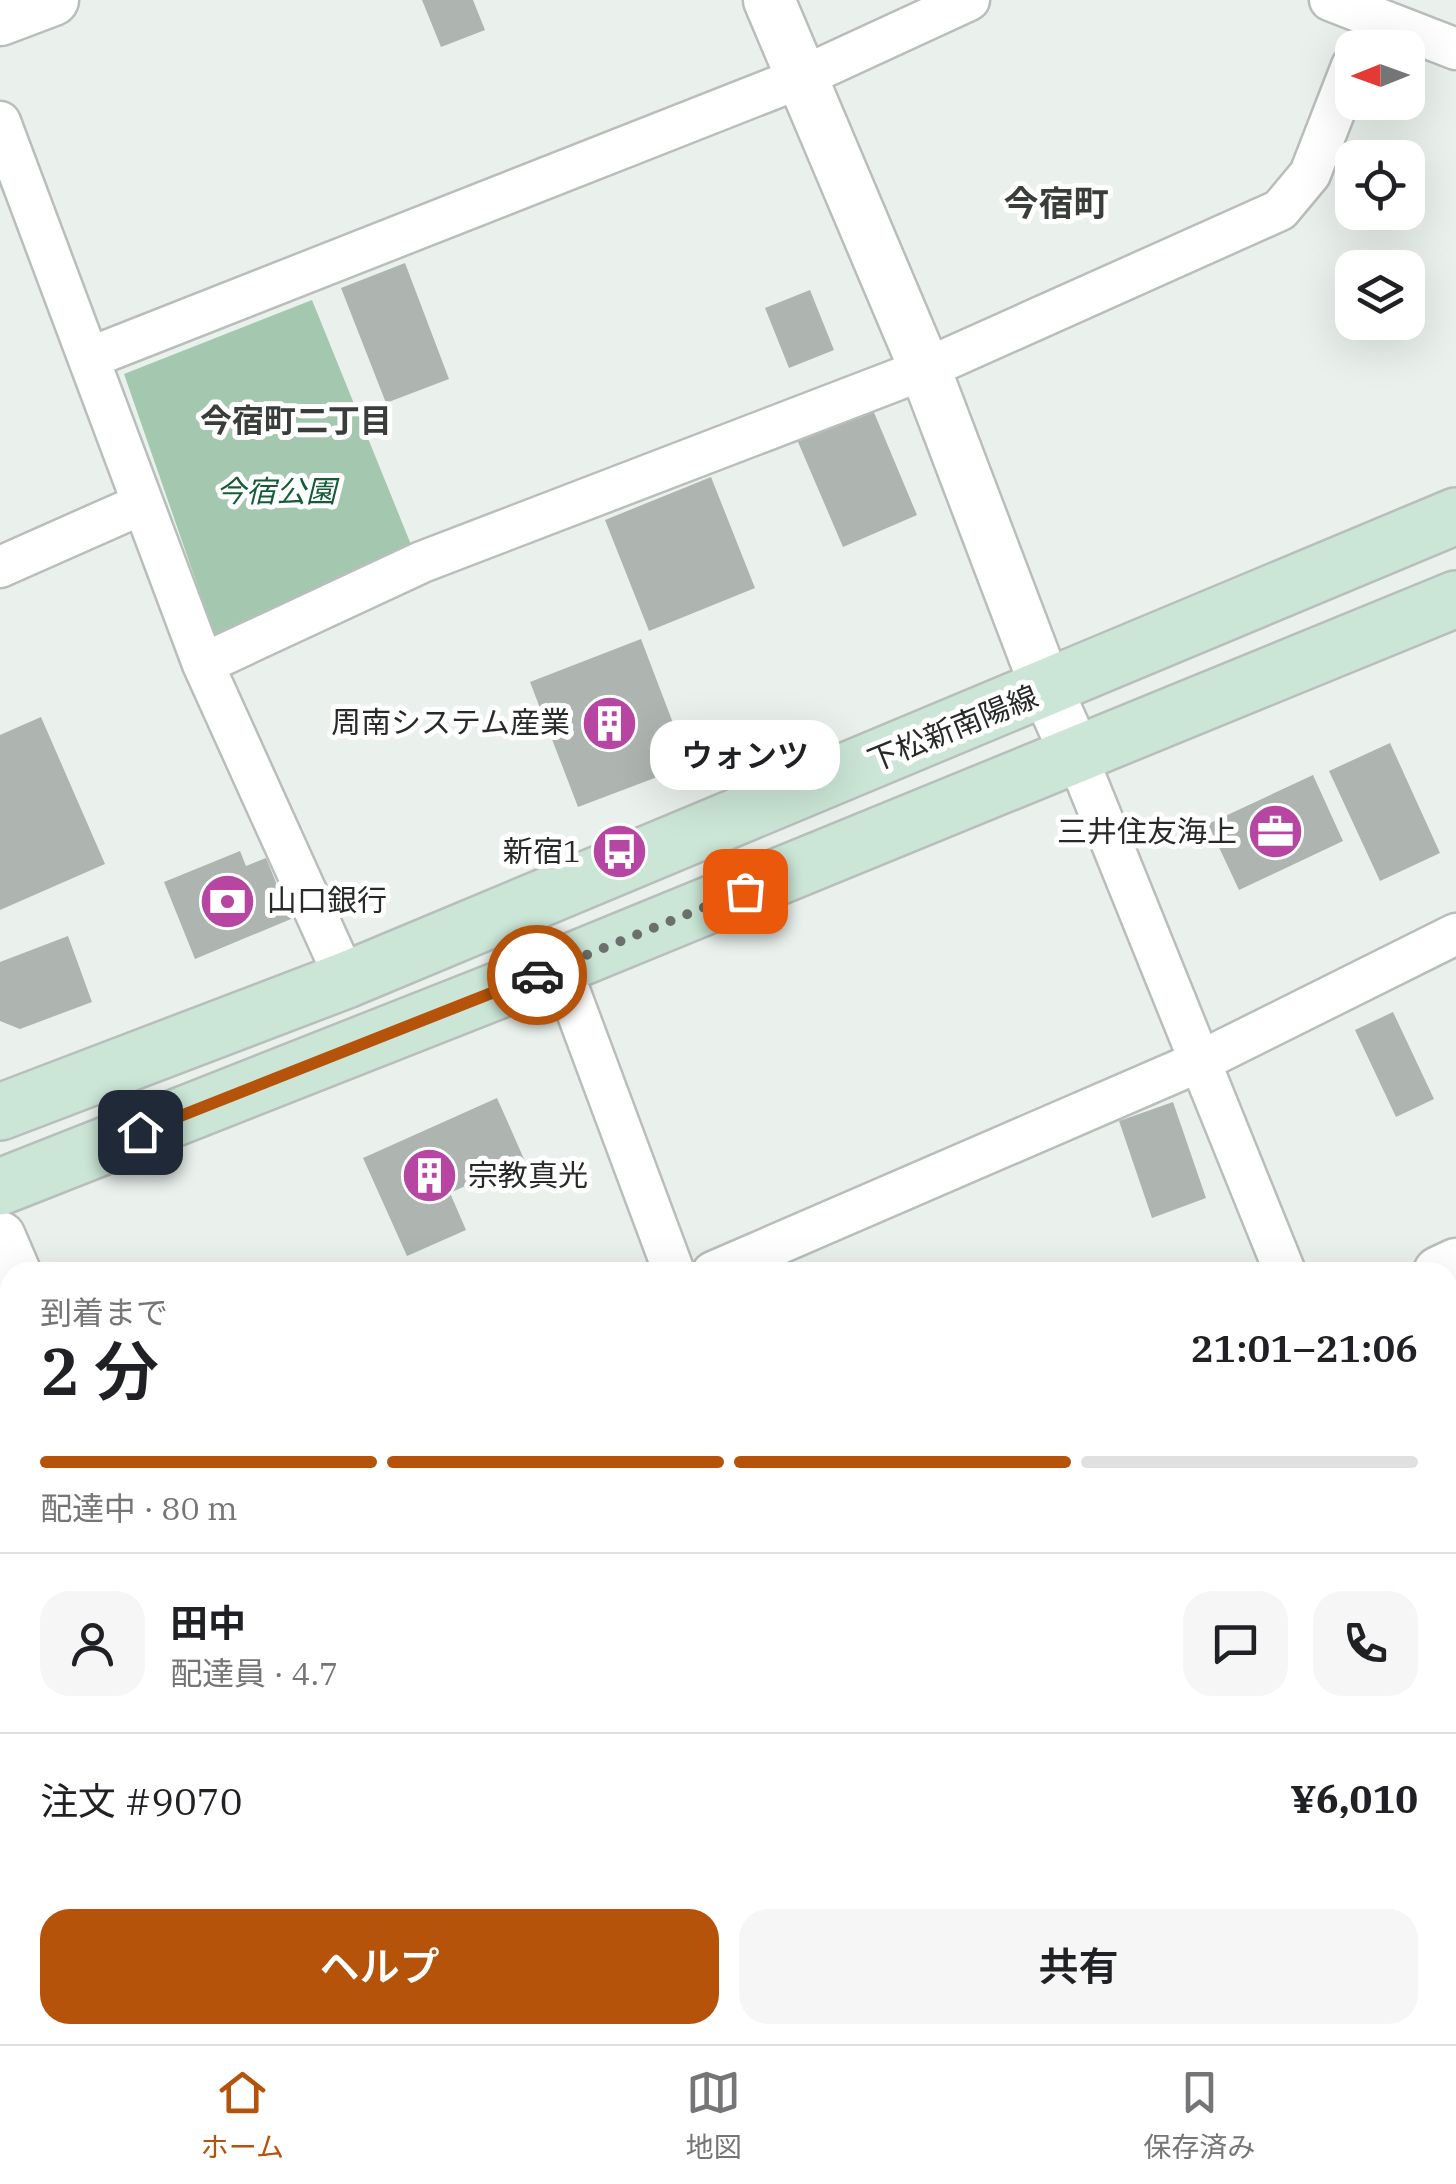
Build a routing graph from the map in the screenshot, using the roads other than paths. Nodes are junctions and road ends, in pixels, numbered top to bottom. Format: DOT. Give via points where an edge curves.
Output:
graph roads {
  1 [pos="53,0"];
  2 [pos="769,0"];
  3 [pos="970,0"];
  4 [pos="1330,0"];
  5 [pos="0,20"];
  6 [pos="1370,22"];
  7 [pos="1456,49"];
  8 [pos="800,78"];
  9 [pos="1335,110"];
  10 [pos="0,122"];
  11 [pos="89,358"];
  12 [pos="926,369"];
  13 [pos="140,506"];
  14 [pos="1456,516"];
  15 [pos="0,566"];
  16 [pos="1456,600"];
  17 [pos="203,664"];
  18 [pos="1047,690"];
  19 [pos="1077,757"];
  20 [pos="1456,934"];
  21 [pos="560,966"];
  22 [pos="346,980"];
  23 [pos="1202,1060"];
  24 [pos="0,1112"];
  25 [pos="0,1187"];
  26 [pos="0,1237"];
  27 [pos="11,1262"];
  28 [pos="670,1262"];
  29 [pos="735,1262"];
  30 [pos="1281,1262"];
  1 -- 5 [label="street"];
  2 -- 8 [label="street"];
  3 -- 8 [label="street"];
  4 -- 6 [label="street"];
  6 -- 7 [label="street"];
  8 -- 11 [label="street"];
  8 -- 12 [label="street"];
  9 -- 12 [label="street" via="1310,174 1280,210"];
  10 -- 11 [label="street"];
  11 -- 13 [label="street"];
  12 -- 17 [label="street" via="422,562"];
  12 -- 18 [label="street"];
  13 -- 15 [label="street"];
  13 -- 17 [label="street"];
  14 -- 18 [label="main road, 下松新南陽線"];
  16 -- 19 [label="main road"];
  17 -- 22 [label="street"];
  18 -- 19 [label="street"];
  18 -- 22 [label="main road, 下松新南陽線"];
  19 -- 21 [label="main road"];
  19 -- 23 [label="street"];
  20 -- 23 [label="street"];
  21 -- 25 [label="main road"];
  21 -- 28 [label="street"];
  22 -- 24 [label="main road, 下松新南陽線"];
  23 -- 29 [label="street"];
  23 -- 30 [label="street"];
  26 -- 27 [label="street"];
}
